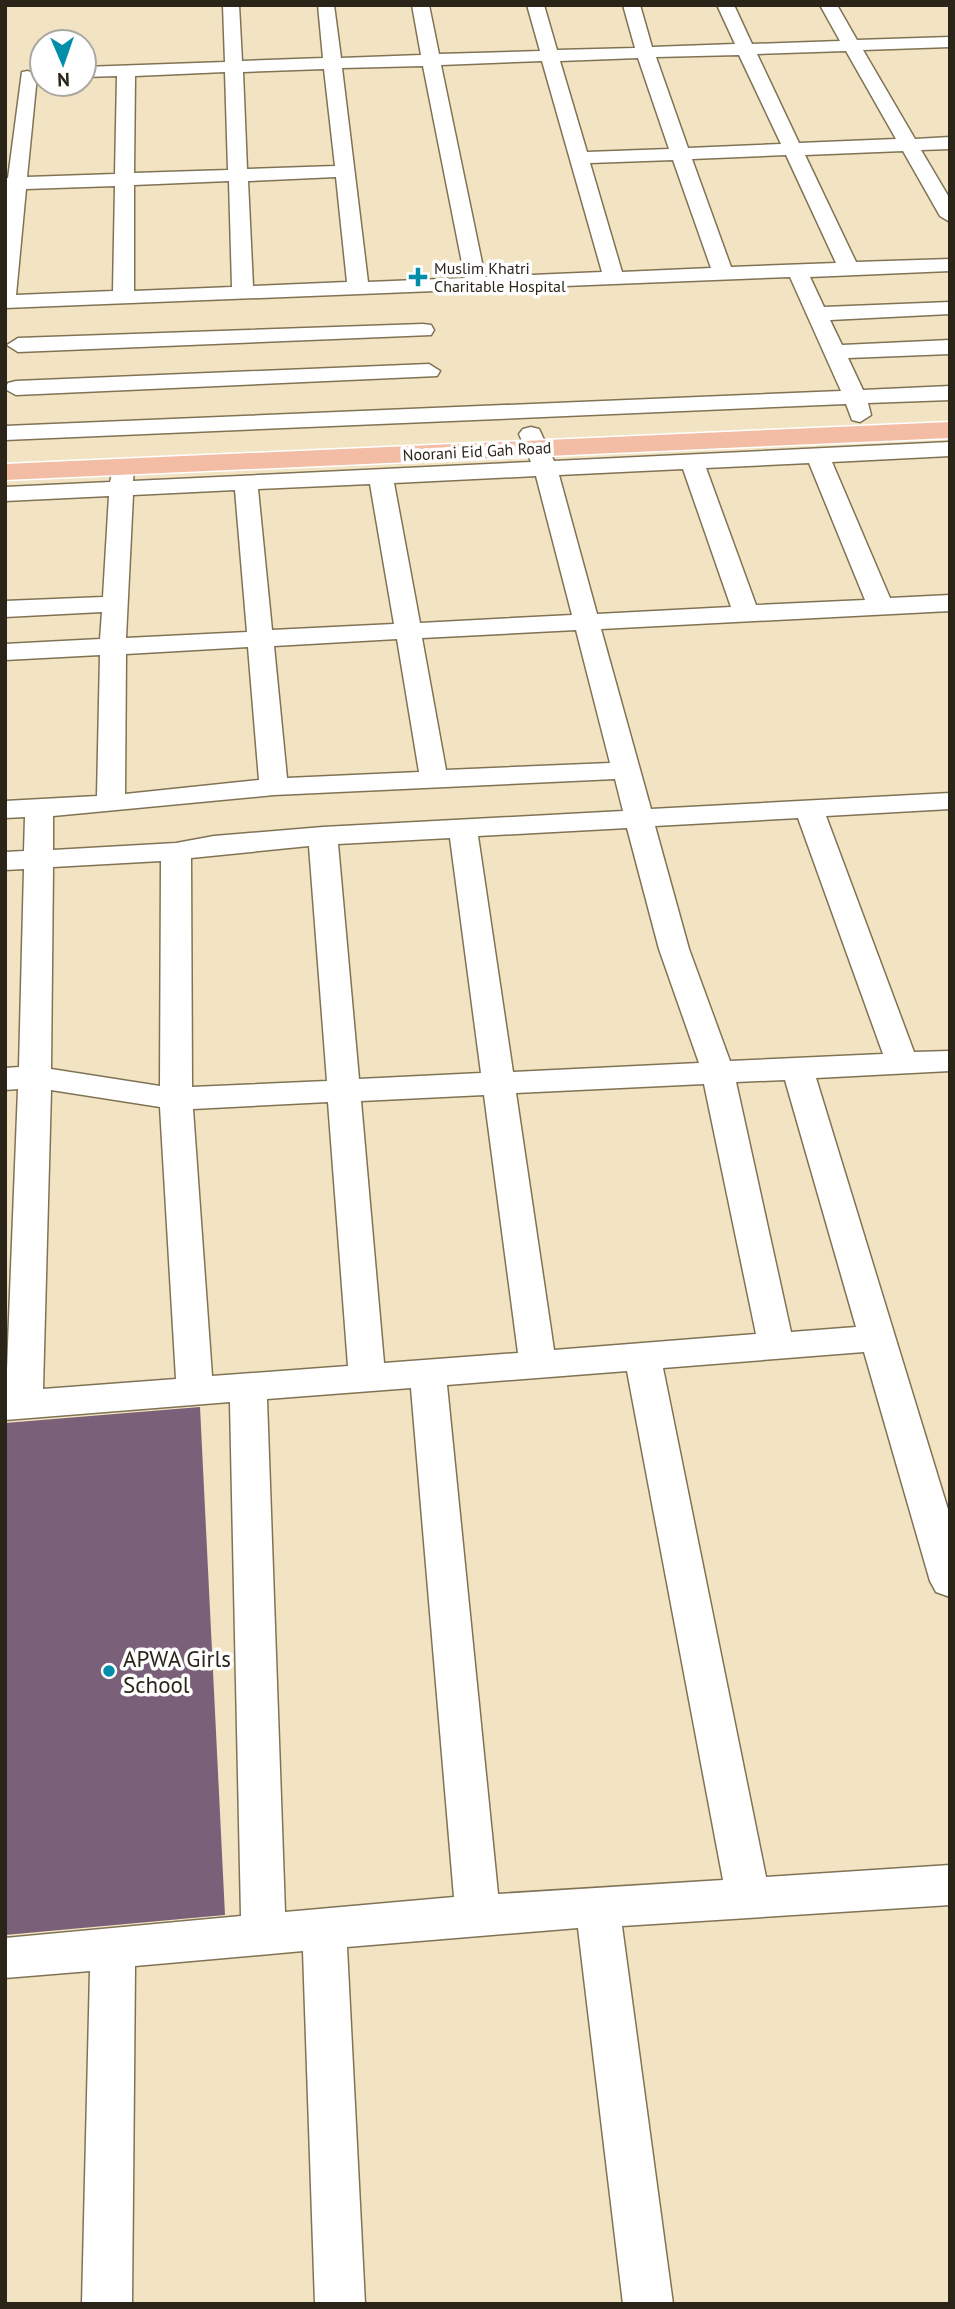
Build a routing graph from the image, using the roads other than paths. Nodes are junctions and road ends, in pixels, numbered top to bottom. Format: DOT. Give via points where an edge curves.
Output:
graph roads {
  1 [pos="231,5"];
  2 [pos="326,5"];
  3 [pos="420,5"];
  4 [pos="535,5"];
  5 [pos="631,5"];
  6 [pos="725,5"];
  7 [pos="828,5"];
  8 [pos="853,46"];
  9 [pos="947,46"];
  10 [pos="743,49"];
  11 [pos="645,52"];
  12 [pos="549,55"];
  13 [pos="431,59"];
  14 [pos="332,62"];
  15 [pos="235,65"];
  16 [pos="126,70"];
  17 [pos="98,71"];
  18 [pos="28,76"];
  19 [pos="5,78"];
  20 [pos="30,98"];
  21 [pos="950,143"];
  22 [pos="909,145"];
  23 [pos="793,150"];
  24 [pos="680,155"];
  25 [pos="579,158"];
  26 [pos="345,171"];
  27 [pos="239,174"];
  28 [pos="124,179"];
  29 [pos="11,183"];
  30 [pos="950,216"];
  31 [pos="950,265"];
  32 [pos="849,269"];
  33 [pos="797,271"];
  34 [pos="723,274"];
  35 [pos="614,278"];
  36 [pos="476,283"];
  37 [pos="416,286"];
  38 [pos="358,288"];
  39 [pos="243,292"];
  40 [pos="123,297"];
  41 [pos="11,301"];
  42 [pos="950,308"];
  43 [pos="817,314"];
  44 [pos="423,330"];
  45 [pos="18,345"];
  46 [pos="950,347"];
  47 [pos="835,352"];
  48 [pos="429,371"];
  49 [pos="16,388"];
  50 [pos="950,393"];
  51 [pos="858,407"];
  52 [pos="950,414"];
  53 [pos="437,426"];
  54 [pos="948,448"];
  55 [pos="7,450"];
  56 [pos="539,450"];
  57 [pos="818,455"];
  58 [pos="692,460"];
  59 [pos="381,476"];
  60 [pos="122,478"];
  61 [pos="246,483"];
  62 [pos="5,494"];
  63 [pos="950,603"];
  64 [pos="115,604"];
  65 [pos="880,606"];
  66 [pos="5,609"];
  67 [pos="746,613"];
  68 [pos="587,622"];
  69 [pos="408,631"];
  70 [pos="260,639"];
  71 [pos="113,647"];
  72 [pos="5,652"];
  73 [pos="628,771"];
  74 [pos="434,779"];
  75 [pos="274,787"];
  76 [pos="950,801"];
  77 [pos="111,804"];
  78 [pos="39,808"];
  79 [pos="5,810"];
  80 [pos="809,810"];
  81 [pos="640,820"];
  82 [pos="463,829"];
  83 [pos="323,836"];
  84 [pos="176,852"];
  85 [pos="21,860"];
  86 [pos="950,1060"];
  87 [pos="902,1063"];
  88 [pos="798,1070"];
  89 [pos="718,1072"];
  90 [pos="20,1078"];
  91 [pos="499,1084"];
  92 [pos="344,1091"];
  93 [pos="176,1099"];
  94 [pos="880,1338"];
  95 [pos="776,1344"];
  96 [pos="642,1356"];
  97 [pos="538,1366"];
  98 [pos="428,1374"];
  99 [pos="367,1379"];
  100 [pos="248,1388"];
  101 [pos="195,1392"];
  102 [pos="14,1405"];
  103 [pos="950,1581"];
  104 [pos="950,1885"];
  105 [pos="749,1900"];
  106 [pos="597,1906"];
  107 [pos="478,1915"];
  108 [pos="324,1929"];
  109 [pos="264,1935"];
  110 [pos="113,1948"];
  111 [pos="5,1958"];
  112 [pos="107,2304"];
  113 [pos="340,2304"];
  114 [pos="648,2304"];
  1 -- 15 [label="street"];
  2 -- 14 [label="street"];
  3 -- 13 [label="street"];
  4 -- 12 [label="street"];
  5 -- 11 [label="street"];
  6 -- 10 [label="street"];
  7 -- 8 [label="street"];
  8 -- 9 [label="street"];
  8 -- 10 [label="street"];
  8 -- 22 [label="street"];
  10 -- 11 [label="street"];
  10 -- 23 [label="street"];
  11 -- 12 [label="street"];
  11 -- 24 [label="street"];
  12 -- 13 [label="street"];
  12 -- 25 [label="street"];
  13 -- 14 [label="street"];
  13 -- 36 [label="street"];
  14 -- 15 [label="street"];
  14 -- 26 [label="street"];
  15 -- 16 [label="street"];
  15 -- 27 [label="street"];
  16 -- 17 [label="street"];
  16 -- 28 [label="street"];
  18 -- 19 [label="street"];
  20 -- 29 [label="street"];
  21 -- 22 [label="street"];
  22 -- 23 [label="street"];
  22 -- 30 [label="street"];
  23 -- 24 [label="street"];
  23 -- 32 [label="street"];
  24 -- 25 [label="street"];
  24 -- 34 [label="street"];
  25 -- 35 [label="street"];
  26 -- 27 [label="street"];
  26 -- 38 [label="street"];
  27 -- 28 [label="street"];
  27 -- 39 [label="street"];
  28 -- 29 [label="street"];
  28 -- 40 [label="street"];
  29 -- 41 [label="street"];
  31 -- 32 [label="street"];
  32 -- 33 [label="street"];
  33 -- 34 [label="street"];
  33 -- 43 [label="street"];
  34 -- 35 [label="street"];
  35 -- 36 [label="street"];
  36 -- 37 [label="street"];
  37 -- 38 [label="street"];
  37 -- 44 [label="street"];
  38 -- 39 [label="street"];
  39 -- 40 [label="street"];
  40 -- 41 [label="street"];
  41 -- 45 [label="street"];
  42 -- 43 [label="street"];
  43 -- 47 [label="street"];
  44 -- 45 [label="street"];
  44 -- 48 [label="street"];
  45 -- 49 [label="street"];
  46 -- 47 [label="street"];
  47 -- 51 [label="street"];
  48 -- 49 [label="street"];
  48 -- 53 [label="street"];
  49 -- 55 [label="street"];
  50 -- 51 [label="street"];
  51 -- 52 [label="main road, Noorani Eid Gah Road"];
  51 -- 53 [label="street"];
  51 -- 56 [label="main road, Noorani Eid Gah Road"];
  53 -- 55 [label="main road, Noorani Eid Gah Road"];
  53 -- 56 [label="main road, Noorani Eid Gah Road"];
  54 -- 56 [label="main road, Noorani Eid Gah Road"];
  54 -- 57 [label="street"];
  55 -- 60 [label="main road, Noorani Eid Gah Road"];
  56 -- 58 [label="street"];
  56 -- 59 [label="street"];
  56 -- 60 [label="main road, Noorani Eid Gah Road"];
  56 -- 68 [label="street"];
  57 -- 58 [label="street"];
  57 -- 65 [label="street"];
  58 -- 67 [label="street"];
  59 -- 61 [label="street"];
  59 -- 69 [label="street"];
  60 -- 61 [label="street"];
  60 -- 62 [label="street"];
  60 -- 64 [label="street"];
  61 -- 70 [label="street"];
  63 -- 65 [label="street"];
  64 -- 66 [label="street"];
  64 -- 71 [label="street"];
  65 -- 67 [label="street"];
  67 -- 68 [label="street"];
  68 -- 69 [label="street"];
  68 -- 73 [label="street"];
  69 -- 70 [label="street"];
  69 -- 74 [label="street"];
  70 -- 71 [label="street"];
  70 -- 75 [label="street"];
  71 -- 72 [label="street"];
  71 -- 77 [label="street"];
  73 -- 74 [label="street"];
  73 -- 81 [label="street"];
  74 -- 75 [label="street"];
  75 -- 77 [label="street"];
  76 -- 80 [label="street"];
  77 -- 78 [label="street"];
  78 -- 79 [label="street"];
  78 -- 85 [label="street"];
  80 -- 81 [label="street"];
  80 -- 87 [label="street"];
  81 -- 82 [label="street"];
  81 -- 89 [label="street" via="674,949"];
  82 -- 83 [label="street"];
  82 -- 91 [label="street"];
  83 -- 84 [label="street"];
  83 -- 92 [label="street"];
  84 -- 85 [label="street"];
  84 -- 93 [label="street"];
  85 -- 90 [label="street"];
  86 -- 87 [label="street"];
  87 -- 88 [label="street"];
  88 -- 89 [label="street"];
  88 -- 94 [label="street"];
  89 -- 91 [label="street"];
  89 -- 95 [label="street"];
  90 -- 93 [label="street"];
  90 -- 102 [label="street"];
  91 -- 92 [label="street"];
  91 -- 97 [label="street"];
  92 -- 93 [label="street"];
  92 -- 99 [label="street"];
  93 -- 101 [label="street"];
  94 -- 95 [label="street"];
  94 -- 103 [label="street"];
  95 -- 96 [label="street"];
  96 -- 97 [label="street"];
  96 -- 105 [label="street"];
  97 -- 98 [label="street"];
  98 -- 99 [label="street"];
  98 -- 107 [label="street"];
  99 -- 100 [label="street"];
  100 -- 101 [label="street"];
  100 -- 109 [label="street"];
  101 -- 102 [label="street"];
  104 -- 105 [label="street"];
  105 -- 106 [label="street"];
  106 -- 107 [label="street"];
  106 -- 114 [label="street"];
  107 -- 108 [label="street"];
  108 -- 109 [label="street"];
  108 -- 113 [label="street"];
  109 -- 110 [label="street"];
  110 -- 111 [label="street"];
  110 -- 112 [label="street"];
}
